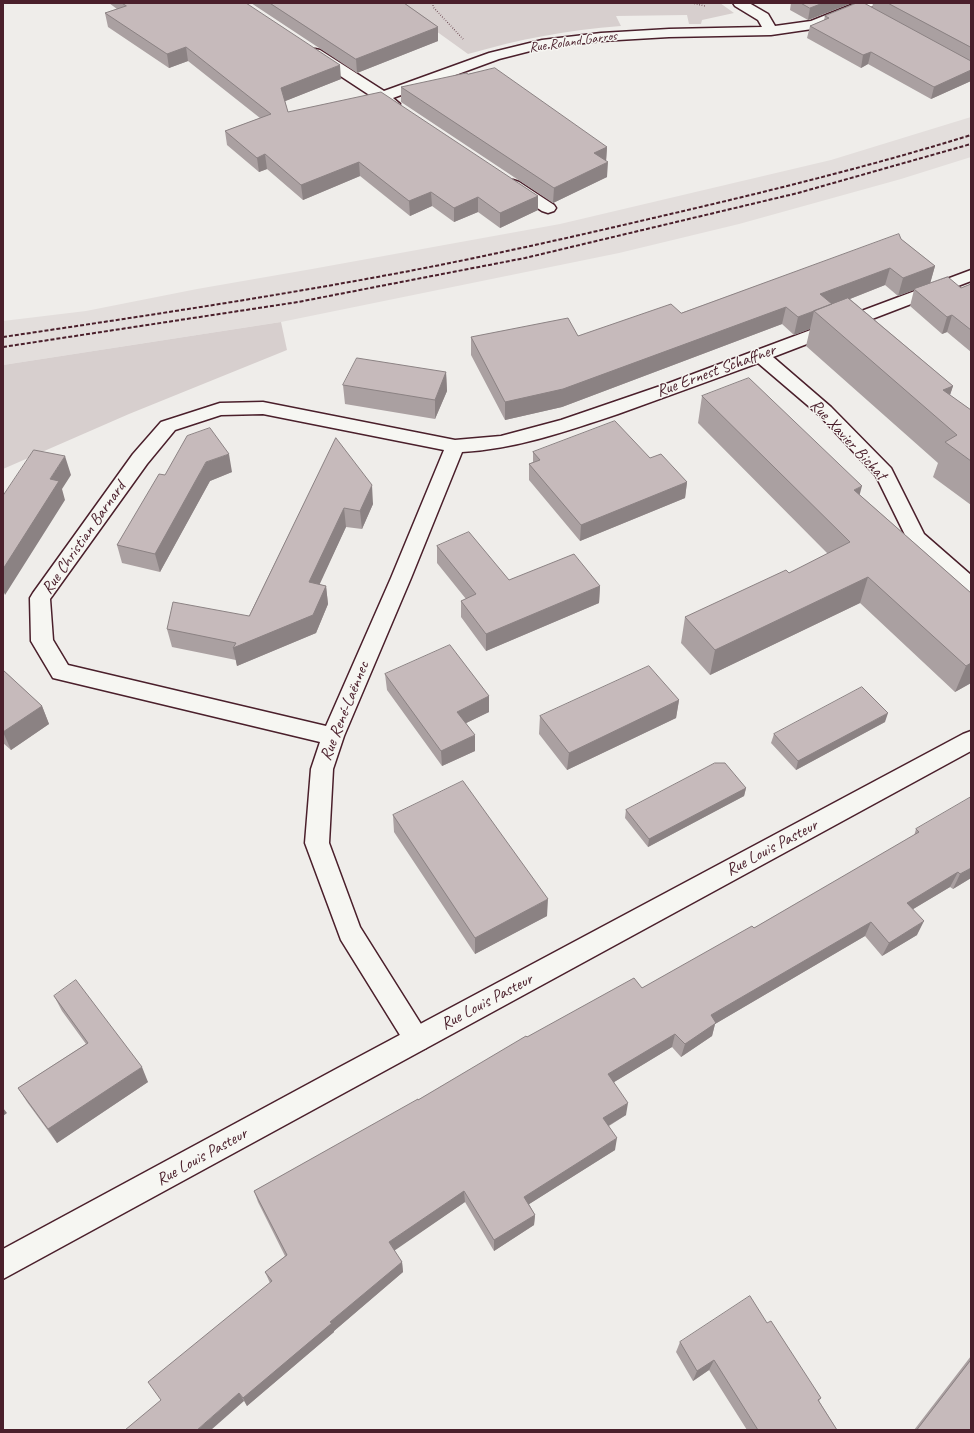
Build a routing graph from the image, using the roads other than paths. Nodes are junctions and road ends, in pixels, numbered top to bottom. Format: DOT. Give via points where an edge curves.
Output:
graph roads {
  1 [pos="740,3"];
  2 [pos="868,3"];
  3 [pos="771,31"];
  4 [pos="302,45"];
  5 [pos="382,97"];
  6 [pos="402,110"];
  7 [pos="502,177"];
  8 [pos="548,208"];
  9 [pos="971,275"];
  10 [pos="760,355"];
  11 [pos="455,446"];
  12 [pos="971,587"];
  13 [pos="333,736"];
  14 [pos="971,740"];
  15 [pos="417,1040"];
  16 [pos="3,1265"];
  1 -- 3 [label="street" via="763,17"];
  2 -- 3 [label="street, Rue Roland Garros" via="814,25"];
  3 -- 5 [label="street, Rue Roland Garros" via="669,33 542,44 484,60"];
  4 -- 5 [label="street"];
  5 -- 6 [label="street"];
  7 -- 8 [label="street"];
  9 -- 10 [label="street, Rue Ernest Schaffner"];
  10 -- 11 [label="street, Rue Ernest Schaffner" via="671,389 518,439 477,446"];
  10 -- 12 [label="street, Rue Xavier Bichat" via="825,411 884,473 916,538"];
  11 -- 13 [label="street, Rue René-Laënnec"];
  11 -- 13 [label="street, Rue Christian Barnard" via="262,408 220,409 168,426 140,459 40,598 42,641 61,672"];
  13 -- 15 [label="street, Rue René-Laënnec" via="322,769 317,843 350,932"];
  14 -- 15 [label="street, Rue Louis Pasteur"];
  15 -- 16 [label="street, Rue Louis Pasteur"];
}
